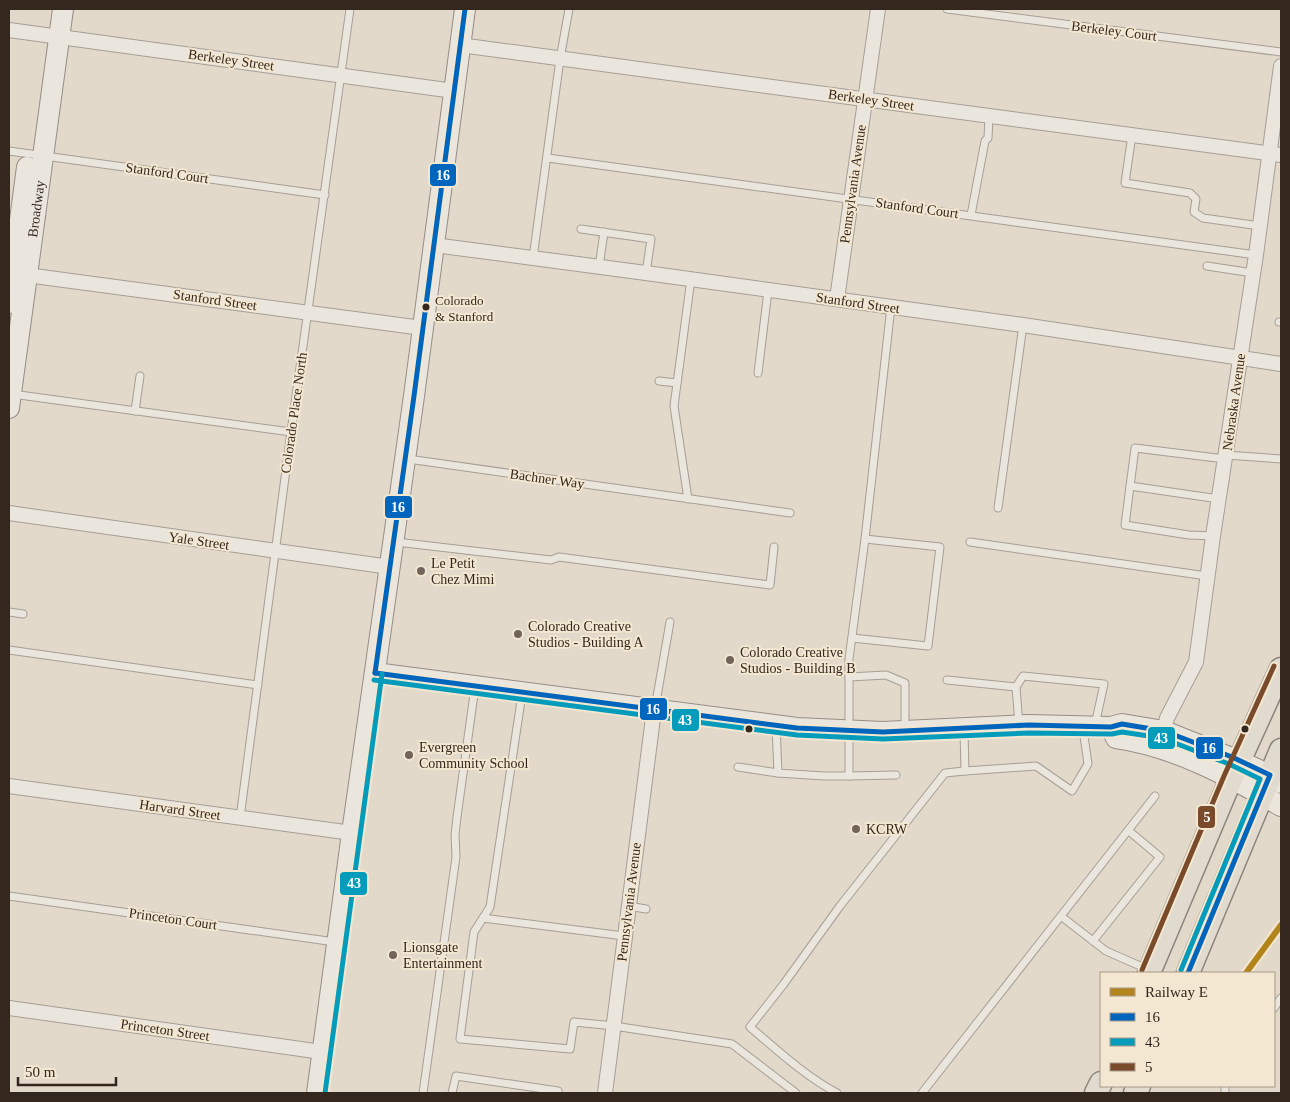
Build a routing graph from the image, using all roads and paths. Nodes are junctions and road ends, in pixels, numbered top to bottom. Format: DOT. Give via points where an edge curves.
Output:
graph roads {
  1 [pos="49,9"];
  2 [pos="62,9"];
  3 [pos="350,9"];
  4 [pos="465,9"];
  5 [pos="569,9"];
  6 [pos="878,9"];
  7 [pos="947,9"];
  8 [pos="9,30"];
  9 [pos="52,36"];
  10 [pos="460,45"];
  11 [pos="1281,52"];
  12 [pos="560,59"];
  13 [pos="1281,66"];
  14 [pos="340,75"];
  15 [pos="454,91"];
  16 [pos="865,100"];
  17 [pos="1278,113"];
  18 [pos="989,116"];
  19 [pos="1132,135"];
  20 [pos="9,151"];
  21 [pos="1275,154"];
  22 [pos="36,155"];
  23 [pos="548,158"];
  24 [pos="325,195"];
  25 [pos="852,198"];
  26 [pos="971,216"];
  27 [pos="1260,226"];
  28 [pos="581,229"];
  29 [pos="604,232"];
  30 [pos="434,245"];
  31 [pos="1256,255"];
  32 [pos="533,258"];
  33 [pos="599,266"];
  34 [pos="1208,266"];
  35 [pos="16,273"];
  36 [pos="646,273"];
  37 [pos="1254,273"];
  38 [pos="691,279"];
  39 [pos="768,291"];
  40 [pos="837,300"];
  41 [pos="9,303"];
  42 [pos="891,307"];
  43 [pos="309,313"];
  44 [pos="1023,325"];
  45 [pos="422,328"];
  46 [pos="1240,358"];
  47 [pos="1281,364"];
  48 [pos="758,373"];
  49 [pos="140,376"];
  50 [pos="659,381"];
  51 [pos="677,384"];
  52 [pos="9,398"];
  53 [pos="136,411"];
  54 [pos="291,432"];
  55 [pos="1225,457"];
  56 [pos="405,459"];
  57 [pos="1281,459"];
  58 [pos="1130,486"];
  59 [pos="688,499"];
  60 [pos="1219,499"];
  61 [pos="998,508"];
  62 [pos="9,513"];
  63 [pos="790,513"];
  64 [pos="1213,536"];
  65 [pos="865,539"];
  66 [pos="393,542"];
  67 [pos="970,542"];
  68 [pos="774,547"];
  69 [pos="276,552"];
  70 [pos="390,567"];
  71 [pos="1208,576"];
  72 [pos="9,612"];
  73 [pos="23,614"];
  74 [pos="670,622"];
  75 [pos="852,638"];
  76 [pos="9,650"];
  77 [pos="1281,669"];
  78 [pos="375,673"];
  79 [pos="849,677"];
  80 [pos="947,680"];
  81 [pos="258,685"];
  82 [pos="475,685"];
  83 [pos="1016,687"];
  84 [pos="522,691"];
  85 [pos="654,710"];
  86 [pos="1019,725"];
  87 [pos="776,726"];
  88 [pos="1096,726"];
  89 [pos="964,728"];
  90 [pos="849,731"];
  91 [pos="905,731"];
  92 [pos="1164,731"];
  93 [pos="1281,750"];
  94 [pos="738,767"];
  95 [pos="1235,770"];
  96 [pos="965,771"];
  97 [pos="778,772"];
  98 [pos="896,774"];
  99 [pos="849,776"];
  100 [pos="1271,785"];
  101 [pos="9,786"];
  102 [pos="1155,796"];
  103 [pos="1281,806"];
  104 [pos="240,818"];
  105 [pos="1129,831"];
  106 [pos="352,833"];
  107 [pos="9,896"];
  108 [pos="628,906"];
  109 [pos="646,909"];
  110 [pos="1062,917"];
  111 [pos="483,918"];
  112 [pos="624,936"];
  113 [pos="1093,941"];
  114 [pos="338,942"];
  115 [pos="1150,972"];
  116 [pos="1188,972"];
  117 [pos="9,1008"];
  118 [pos="614,1026"];
  119 [pos="322,1052"];
  120 [pos="317,1093"];
  121 [pos="423,1093"];
  122 [pos="452,1093"];
  123 [pos="557,1093"];
  124 [pos="605,1093"];
  125 [pos="796,1093"];
  126 [pos="837,1093"];
  127 [pos="922,1093"];
  1 -- 9 [label="street, Broadway"];
  2 -- 9 [label="street, Broadway"];
  3 -- 14 [label="lane, Colorado Place North"];
  4 -- 10 [label="street"];
  5 -- 12 [label="lane"];
  6 -- 16 [label="street, Pennsylvania Avenue"];
  7 -- 11 [label="lane, Berkeley Court"];
  8 -- 9 [label="street, Berkeley Street"];
  9 -- 14 [label="street, Berkeley Street"];
  9 -- 22 [label="street, Broadway"];
  10 -- 12 [label="street, Berkeley Street"];
  10 -- 15 [label="street"];
  12 -- 16 [label="street, Berkeley Street"];
  12 -- 23 [label="lane"];
  13 -- 17 [label="street, Nebraska Avenue"];
  14 -- 15 [label="street, Berkeley Street"];
  14 -- 24 [label="lane, Colorado Place North"];
  15 -- 30 [label="street"];
  16 -- 18 [label="street, Berkeley Street"];
  16 -- 25 [label="street, Pennsylvania Avenue"];
  17 -- 21 [label="street, Nebraska Avenue"];
  18 -- 19 [label="street, Berkeley Street"];
  18 -- 26 [label="lane" via="988,138"];
  19 -- 21 [label="street, Berkeley Street"];
  19 -- 27 [label="lane" via="1125,183 1190,193 1196,199 1194,212 1203,218"];
  20 -- 22 [label="lane, Stanford Court"];
  21 -- 27 [label="street, Nebraska Avenue"];
  22 -- 24 [label="lane, Stanford Court"];
  22 -- 35 [label="street, Broadway"];
  23 -- 25 [label="lane, Stanford Court"];
  23 -- 32 [label="lane"];
  24 -- 43 [label="lane, Colorado Place North"];
  25 -- 26 [label="lane, Stanford Court"];
  25 -- 40 [label="street, Pennsylvania Avenue"];
  26 -- 31 [label="lane, Stanford Court"];
  27 -- 31 [label="street, Nebraska Avenue"];
  28 -- 29 [label="lane"];
  29 -- 33 [label="lane"];
  29 -- 36 [label="lane" via="651,239"];
  30 -- 32 [label="street, Stanford Street"];
  30 -- 45 [label="street"];
  31 -- 37 [label="street, Nebraska Avenue"];
  32 -- 33 [label="street, Stanford Street"];
  33 -- 36 [label="street, Stanford Street"];
  34 -- 37 [label="lane"];
  35 -- 41 [label="street, Broadway"];
  35 -- 43 [label="street, Stanford Street"];
  35 -- 52 [label="street, Broadway"];
  36 -- 38 [label="street, Stanford Street"];
  37 -- 46 [label="street, Nebraska Avenue"];
  38 -- 39 [label="street, Stanford Street"];
  38 -- 51 [label="lane"];
  39 -- 40 [label="street, Stanford Street"];
  39 -- 48 [label="lane"];
  40 -- 42 [label="street, Stanford Street"];
  42 -- 44 [label="street, Stanford Street"];
  42 -- 65 [label="lane"];
  43 -- 45 [label="street, Stanford Street"];
  43 -- 54 [label="lane, Colorado Place North"];
  44 -- 46 [label="street, Stanford Street"];
  44 -- 61 [label="lane"];
  45 -- 56 [label="street"];
  46 -- 47 [label="street, Stanford Street"];
  46 -- 55 [label="street, Nebraska Avenue"];
  49 -- 53 [label="lane"];
  50 -- 51 [label="lane"];
  51 -- 59 [label="lane" via="674,406"];
  52 -- 53 [label="lane"];
  53 -- 54 [label="lane"];
  54 -- 69 [label="lane, Colorado Place North"];
  55 -- 57 [label="lane"];
  55 -- 58 [label="lane" via="1135,448"];
  55 -- 60 [label="street, Nebraska Avenue"];
  56 -- 59 [label="lane, Bachner Way"];
  56 -- 66 [label="street"];
  58 -- 60 [label="lane"];
  58 -- 64 [label="lane" via="1125,525"];
  59 -- 63 [label="lane, Bachner Way"];
  60 -- 64 [label="street, Nebraska Avenue"];
  62 -- 69 [label="street, Yale Street"];
  64 -- 71 [label="street, Nebraska Avenue"];
  65 -- 75 [label="lane"];
  65 -- 75 [label="lane" via="940,547 928,646"];
  66 -- 68 [label="lane" via="552,560 559,557 770,585"];
  66 -- 70 [label="street"];
  67 -- 71 [label="lane"];
  69 -- 70 [label="street, Yale Street"];
  69 -- 81 [label="lane, Colorado Place North"];
  70 -- 78 [label="street"];
  71 -- 92 [label="street, Nebraska Avenue" via="1196,662 1167,718"];
  72 -- 73 [label="lane"];
  74 -- 85 [label="lane"];
  75 -- 79 [label="lane"];
  76 -- 81 [label="lane"];
  77 -- 95 [label="main road"];
  78 -- 82 [label="street"];
  78 -- 106 [label="street"];
  79 -- 90 [label="lane"];
  79 -- 91 [label="lane" via="886,675 905,683"];
  80 -- 83 [label="lane"];
  81 -- 104 [label="lane, Colorado Place North"];
  82 -- 84 [label="street"];
  82 -- 121 [label="lane" via="455,835 456,857"];
  83 -- 86 [label="lane"];
  83 -- 88 [label="lane" via="1023,676 1104,684"];
  84 -- 85 [label="street"];
  84 -- 111 [label="lane" via="490,907"];
  85 -- 87 [label="street"];
  85 -- 108 [label="street, Pennsylvania Avenue"];
  86 -- 88 [label="street"];
  86 -- 89 [label="street"];
  87 -- 90 [label="street"];
  87 -- 97 [label="lane"];
  88 -- 92 [label="street" via="1122,724"];
  88 -- 95 [label="street" via="1116,738"];
  88 -- 96 [label="lane" via="1088,764 1072,790 1036,766"];
  89 -- 91 [label="street"];
  89 -- 96 [label="lane"];
  90 -- 91 [label="street"];
  90 -- 99 [label="lane"];
  92 -- 95 [label="street"];
  93 -- 100 [label="main road"];
  94 -- 97 [label="lane"];
  95 -- 100 [label="street"];
  95 -- 115 [label="main road"];
  96 -- 126 [label="lane" via="945,773 750,1027 783,1056"];
  97 -- 99 [label="lane"];
  98 -- 99 [label="lane"];
  100 -- 103 [label="street"];
  100 -- 116 [label="main road"];
  101 -- 104 [label="street, Harvard Street"];
  102 -- 105 [label="lane"];
  104 -- 106 [label="street, Harvard Street"];
  105 -- 110 [label="lane"];
  105 -- 113 [label="lane" via="1160,857"];
  106 -- 114 [label="street"];
  107 -- 114 [label="lane, Princeton Court"];
  108 -- 109 [label="lane"];
  108 -- 112 [label="street, Pennsylvania Avenue"];
  110 -- 113 [label="lane"];
  110 -- 127 [label="lane"];
  111 -- 112 [label="lane"];
  111 -- 118 [label="lane" via="474,932 460,1039 570,1048 574,1022"];
  112 -- 118 [label="street, Pennsylvania Avenue"];
  113 -- 115 [label="lane" via="1106,951"];
  114 -- 119 [label="street"];
  117 -- 119 [label="street, Princeton Street"];
  118 -- 124 [label="street, Pennsylvania Avenue"];
  118 -- 125 [label="lane" via="732,1044"];
  119 -- 120 [label="street"];
  122 -- 123 [label="lane" via="456,1076"];
}
